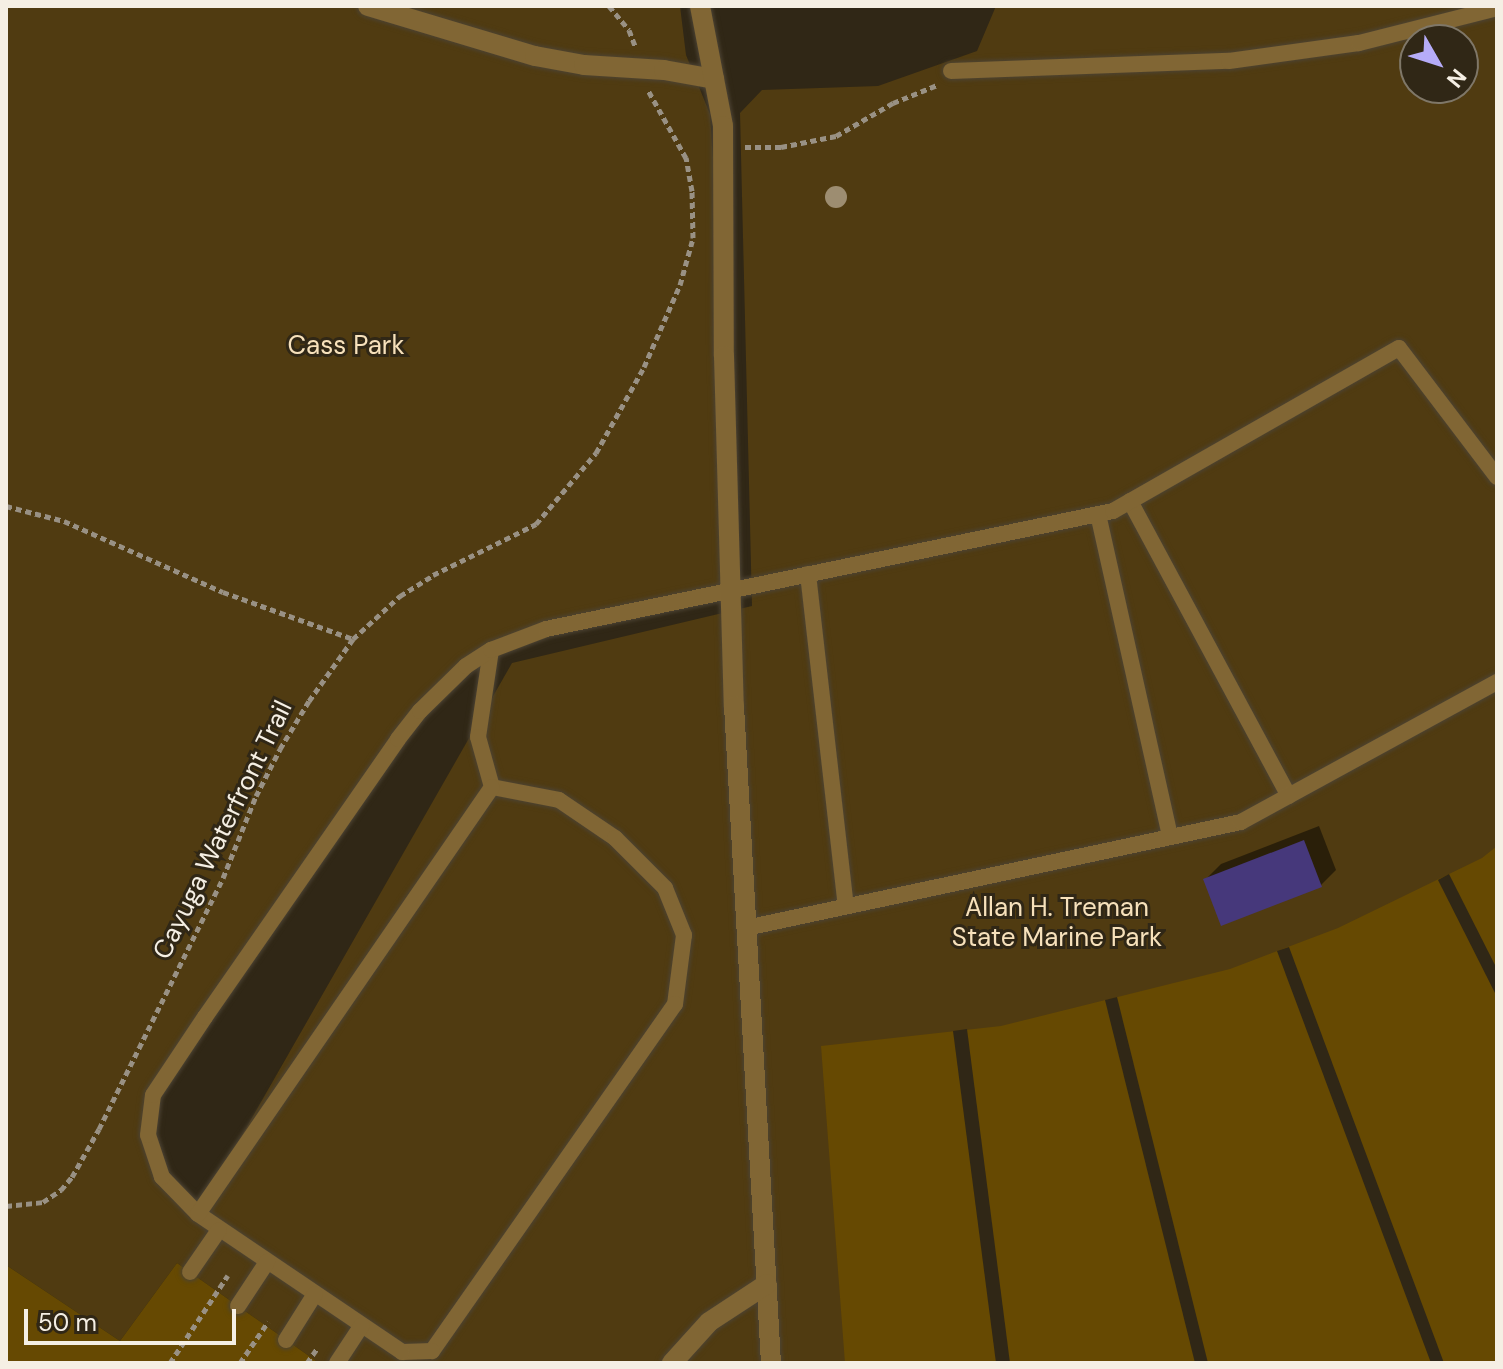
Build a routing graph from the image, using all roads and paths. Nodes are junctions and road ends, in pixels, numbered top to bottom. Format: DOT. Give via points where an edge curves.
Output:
graph roads {
  1 [pos="368,6"];
  2 [pos="609,6"];
  3 [pos="700,6"];
  4 [pos="1497,8"];
  5 [pos="641,69"];
  6 [pos="951,71"];
  7 [pos="714,79"];
  8 [pos="741,147"];
  9 [pos="1497,477"];
  10 [pos="1130,501"];
  11 [pos="6,506"];
  12 [pos="1098,514"];
  13 [pos="808,574"];
  14 [pos="729,591"];
  15 [pos="353,639"];
  16 [pos="491,650"];
  17 [pos="1497,682"];
  18 [pos="492,787"];
  19 [pos="1289,796"];
  20 [pos="1170,837"];
  21 [pos="846,906"];
  22 [pos="746,928"];
  23 [pos="6,1206"];
  24 [pos="198,1214"];
  25 [pos="219,1230"];
  26 [pos="267,1262"];
  27 [pos="190,1272"];
  28 [pos="228,1275"];
  29 [pos="767,1284"];
  30 [pos="315,1294"];
  31 [pos="238,1306"];
  32 [pos="270,1319"];
  33 [pos="362,1325"];
  34 [pos="286,1340"];
  35 [pos="170,1363"];
  36 [pos="240,1363"];
  37 [pos="337,1363"];
  38 [pos="672,1363"];
  39 [pos="771,1363"];
  1 -- 5 [label="street" via="535,56"];
  2 -- 5 [label="path, Cayuga Waterfront Trail" via="629,30"];
  3 -- 7 [label="street"];
  4 -- 6 [label="lane" via="1359,43 1229,61"];
  5 -- 7 [label="street"];
  5 -- 15 [label="path, Cayuga Waterfront Trail" via="686,158 693,238 680,285 644,367 596,453 536,524 433,575 400,596"];
  6 -- 8 [label="path" via="939,84 836,136 781,147"];
  7 -- 14 [label="street" via="724,147"];
  9 -- 10 [label="lane" via="1399,348"];
  10 -- 12 [label="lane"];
  10 -- 19 [label="lane"];
  11 -- 15 [label="path" via="64,521 223,592"];
  12 -- 13 [label="lane"];
  12 -- 20 [label="lane"];
  13 -- 14 [label="lane"];
  13 -- 21 [label="lane"];
  14 -- 16 [label="lane" via="546,629"];
  14 -- 22 [label="street"];
  15 -- 23 [label="path, Cayuga Waterfront Trail" via="280,749 223,878 72,1177 43,1202"];
  16 -- 18 [label="lane" via="478,737"];
  16 -- 24 [label="lane" via="466,666 412,720 153,1095 148,1135 153,1157 174,1193"];
  17 -- 19 [label="lane"];
  18 -- 24 [label="lane"];
  18 -- 33 [label="lane" via="559,800 615,838 665,888 684,935 675,1004 432,1351 402,1352"];
  19 -- 20 [label="lane" via="1241,822"];
  20 -- 21 [label="lane"];
  21 -- 22 [label="lane"];
  22 -- 29 [label="street"];
  24 -- 25 [label="lane"];
  25 -- 26 [label="lane"];
  25 -- 27 [label="lane"];
  26 -- 30 [label="lane"];
  26 -- 31 [label="lane"];
  28 -- 35 [label="path"];
  29 -- 38 [label="street" via="709,1322"];
  29 -- 39 [label="street"];
  30 -- 33 [label="lane"];
  30 -- 34 [label="lane"];
  32 -- 36 [label="path"];
  33 -- 37 [label="lane"];
}
